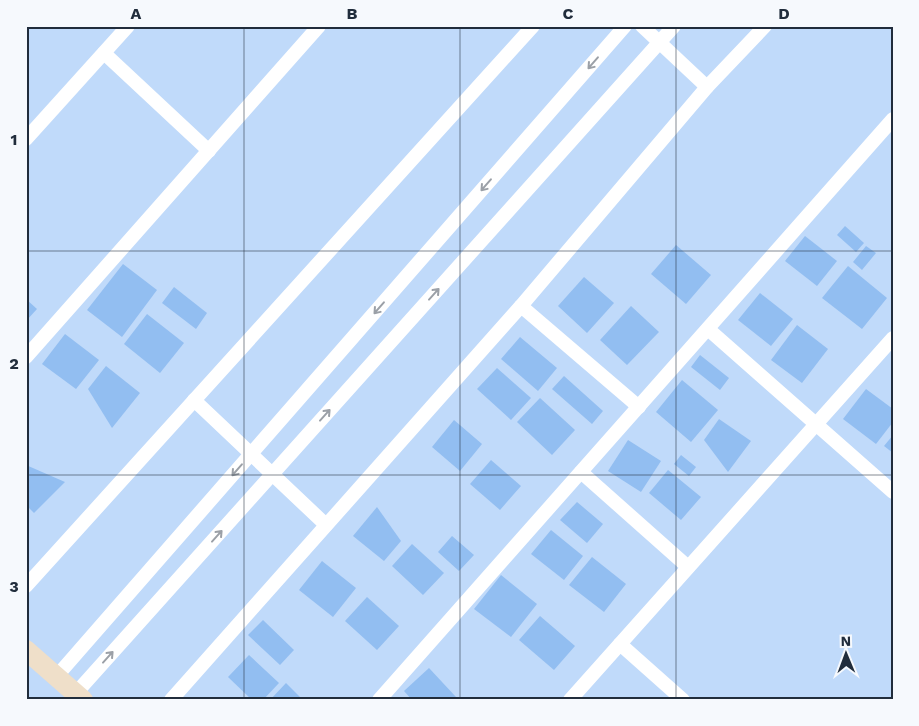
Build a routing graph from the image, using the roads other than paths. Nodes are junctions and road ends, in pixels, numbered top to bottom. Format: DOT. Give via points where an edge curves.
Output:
graph roads {
  1 [pos="128,26"];
  2 [pos="319,26"];
  3 [pos="533,26"];
  4 [pos="625,26"];
  5 [pos="642,26"];
  6 [pos="674,26"];
  7 [pos="765,26"];
  8 [pos="660,42"];
  9 [pos="104,53"];
  10 [pos="707,87"];
  11 [pos="893,119"];
  12 [pos="28,132"];
  13 [pos="209,151"];
  14 [pos="521,306"];
  15 [pos="708,329"];
  16 [pos="893,338"];
  17 [pos="26,357"];
  18 [pos="194,400"];
  19 [pos="639,408"];
  20 [pos="816,424"];
  21 [pos="251,454"];
  22 [pos="581,472"];
  23 [pos="272,474"];
  24 [pos="893,492"];
  25 [pos="326,525"];
  26 [pos="688,567"];
  27 [pos="26,586"];
  28 [pos="620,644"];
  29 [pos="26,650"];
  30 [pos="56,677"];
  31 [pos="80,697"];
  32 [pos="171,700"];
  33 [pos="379,700"];
  34 [pos="570,700"];
  35 [pos="683,700"];
  1 -- 9 [label="street"];
  2 -- 13 [label="street"];
  3 -- 18 [label="street"];
  4 -- 21 [label="street, one-way"];
  5 -- 8 [label="street"];
  6 -- 8 [label="street"];
  7 -- 10 [label="street"];
  8 -- 10 [label="street"];
  23 -- 8 [label="street, one-way"];
  9 -- 12 [label="street"];
  9 -- 13 [label="street"];
  10 -- 14 [label="street"];
  11 -- 15 [label="street"];
  13 -- 17 [label="street"];
  14 -- 19 [label="street"];
  14 -- 25 [label="street"];
  15 -- 19 [label="street"];
  15 -- 20 [label="street"];
  16 -- 20 [label="street"];
  18 -- 21 [label="street"];
  18 -- 27 [label="street"];
  19 -- 22 [label="street"];
  20 -- 24 [label="street"];
  20 -- 26 [label="street"];
  21 -- 23 [label="street"];
  21 -- 30 [label="street, one-way"];
  22 -- 26 [label="street"];
  22 -- 33 [label="street"];
  23 -- 25 [label="street"];
  31 -- 23 [label="street, one-way"];
  25 -- 32 [label="street"];
  26 -- 28 [label="street"];
  28 -- 34 [label="street"];
  28 -- 35 [label="street"];
  29 -- 30 [label="street"];
  30 -- 31 [label="street"];
}
